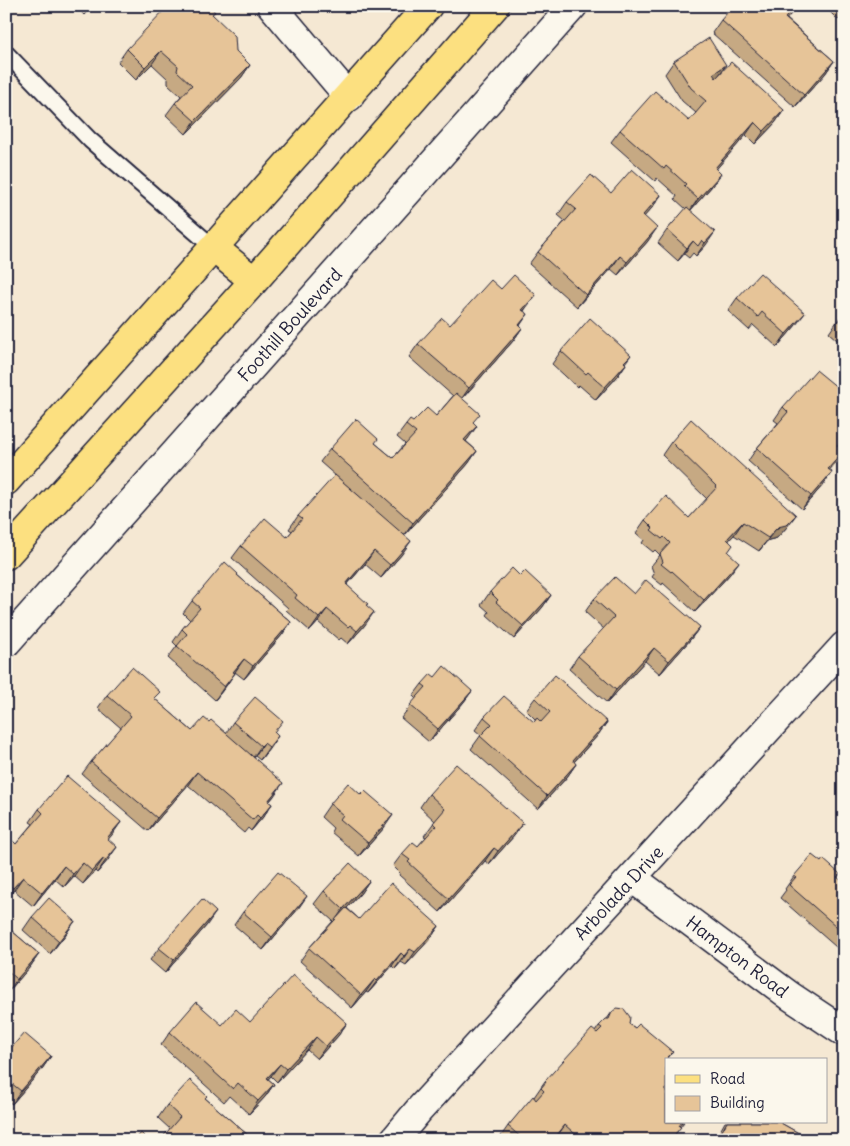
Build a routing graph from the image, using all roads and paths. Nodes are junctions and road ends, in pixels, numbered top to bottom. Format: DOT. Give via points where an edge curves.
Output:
graph roads {
  1 [pos="272,6"];
  2 [pos="428,6"];
  3 [pos="495,6"];
  4 [pos="573,6"];
  5 [pos="6,54"];
  6 [pos="349,97"];
  7 [pos="214,248"];
  8 [pos="254,281"];
  9 [pos="6,481"];
  10 [pos="6,555"];
  11 [pos="6,643"];
  12 [pos="844,646"];
  13 [pos="632,878"];
  14 [pos="844,1032"];
  15 [pos="394,1140"];
  1 -- 6 [label="street"];
  2 -- 6 [label="main road"];
  3 -- 8 [label="main road"];
  4 -- 11 [label="street, Foothill Boulevard"];
  5 -- 7 [label="lane" via="90,140"];
  6 -- 7 [label="main road"];
  7 -- 8 [label="main road"];
  7 -- 9 [label="main road"];
  8 -- 10 [label="main road"];
  12 -- 13 [label="street, Arbolada Drive"];
  13 -- 14 [label="street, Hampton Road" via="790,996"];
  13 -- 15 [label="street, Arbolada Drive"];
}
